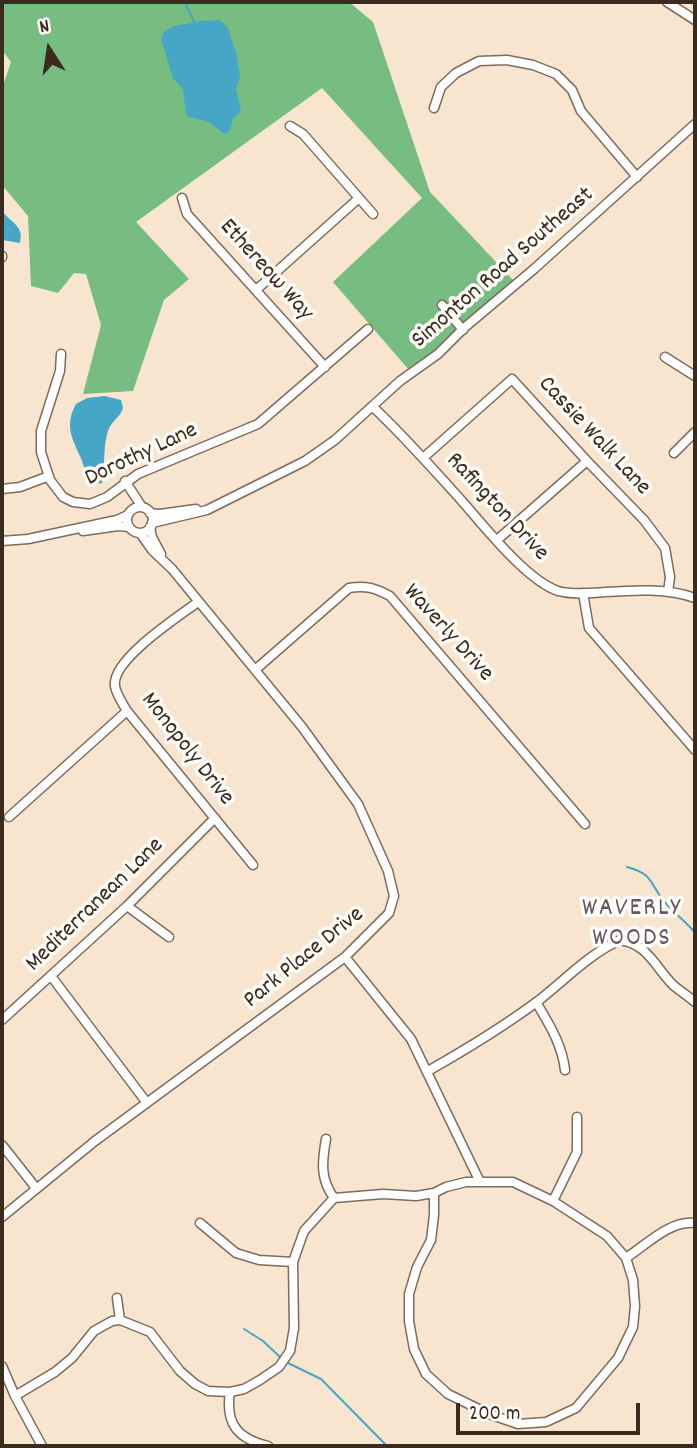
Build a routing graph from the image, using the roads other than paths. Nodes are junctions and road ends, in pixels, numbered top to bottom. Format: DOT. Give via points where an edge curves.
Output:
graph roads {
  1 [pos="667,2"];
  2 [pos="695,20"];
  3 [pos="434,108"];
  4 [pos="695,124"];
  5 [pos="290,127"];
  6 [pos="637,177"];
  7 [pos="182,198"];
  8 [pos="359,198"];
  9 [pos="373,214"];
  10 [pos="256,290"];
  11 [pos="442,305"];
  12 [pos="368,329"];
  13 [pos="463,330"];
  14 [pos="61,354"];
  15 [pos="666,357"];
  16 [pos="325,367"];
  17 [pos="695,376"];
  18 [pos="373,407"];
  19 [pos="695,432"];
  20 [pos="674,453"];
  21 [pos="423,458"];
  22 [pos="587,461"];
  23 [pos="49,476"];
  24 [pos="125,481"];
  25 [pos="2,489"];
  26 [pos="131,493"];
  27 [pos="212,506"];
  28 [pos="142,507"];
  29 [pos="129,513"];
  30 [pos="150,513"];
  31 [pos="151,525"];
  32 [pos="129,527"];
  33 [pos="55,533"];
  34 [pos="140,533"];
  35 [pos="497,540"];
  36 [pos="2,541"];
  37 [pos="164,560"];
  38 [pos="668,592"];
  39 [pos="583,593"];
  40 [pos="695,598"];
  41 [pos="198,602"];
  42 [pos="255,670"];
  43 [pos="127,711"];
  44 [pos="695,750"];
  45 [pos="9,817"];
  46 [pos="215,818"];
  47 [pos="585,824"];
  48 [pos="253,865"];
  49 [pos="127,905"];
  50 [pos="169,937"];
  51 [pos="345,957"];
  52 [pos="51,976"];
  53 [pos="536,1002"];
  54 [pos="695,1002"];
  55 [pos="2,1020"];
  56 [pos="565,1070"];
  57 [pos="428,1071"];
  58 [pos="148,1103"];
  59 [pos="577,1117"];
  60 [pos="326,1139"];
  61 [pos="2,1145"];
  62 [pos="479,1180"];
  63 [pos="36,1188"];
  64 [pos="434,1193"];
  65 [pos="334,1198"];
  66 [pos="553,1201"];
  67 [pos="2,1217"];
  68 [pos="200,1223"];
  69 [pos="695,1223"];
  70 [pos="626,1258"];
  71 [pos="293,1262"];
  72 [pos="117,1298"];
  73 [pos="120,1320"];
  74 [pos="2,1366"];
  75 [pos="230,1392"];
  76 [pos="15,1396"];
  77 [pos="42,1446"];
  78 [pos="268,1446"];
  1 -- 2 [label="street"];
  3 -- 6 [label="street" via="441,87 456,72 479,61 533,65 556,74 572,90 581,111"];
  4 -- 6 [label="street, Simonton Road Southeast"];
  5 -- 8 [label="street" via="303,134"];
  6 -- 13 [label="street, Simonton Road Southeast"];
  7 -- 10 [label="street, Ethereow Way" via="187,214"];
  8 -- 9 [label="street"];
  8 -- 10 [label="street"];
  10 -- 16 [label="street, Ethereow Way"];
  11 -- 13 [label="street"];
  12 -- 16 [label="street, Dorothy Lane"];
  13 -- 18 [label="street, Simonton Road Southeast"];
  14 -- 23 [label="street, Dorothy Lane" via="40,439"];
  15 -- 17 [label="street"];
  16 -- 24 [label="street, Dorothy Lane" via="258,424"];
  18 -- 21 [label="street, Rafington Drive"];
  18 -- 27 [label="street, Simonton Road Southeast" via="305,461"];
  19 -- 20 [label="street"];
  21 -- 22 [label="street, Cassie Walk Lane" via="512,379"];
  21 -- 35 [label="street, Rafington Drive"];
  22 -- 35 [label="street"];
  22 -- 38 [label="street, Cassie Walk Lane" via="665,548"];
  23 -- 24 [label="street, Dorothy Lane" via="62,497 82,504 98,502"];
  23 -- 25 [label="street"];
  24 -- 26 [label="street"];
  26 -- 28 [label="street"];
  26 -- 29 [label="street"];
  27 -- 30 [label="street"];
  27 -- 31 [label="street"];
  28 -- 29 [label="street"];
  28 -- 30 [label="street"];
  29 -- 32 [label="street"];
  29 -- 33 [label="street" via="117,520"];
  30 -- 31 [label="street"];
  31 -- 34 [label="street"];
  31 -- 37 [label="street, Park Place Drive"];
  32 -- 33 [label="street"];
  32 -- 34 [label="street"];
  33 -- 36 [label="street"];
  34 -- 37 [label="street, Park Place Drive"];
  35 -- 39 [label="street, Rafington Drive" via="538,580 560,591"];
  37 -- 41 [label="street, Park Place Drive"];
  38 -- 39 [label="street, Rafington Drive"];
  38 -- 40 [label="street, Rafington Drive"];
  39 -- 44 [label="street" via="589,628"];
  41 -- 42 [label="street, Park Place Drive"];
  41 -- 43 [label="street, Monopoly Drive" via="119,668 115,685"];
  42 -- 47 [label="street, Waverly Drive" via="349,589 375,588 390,596"];
  42 -- 51 [label="street, Park Place Drive" via="358,804 388,870 394,896 389,913"];
  43 -- 45 [label="street"];
  43 -- 46 [label="street, Monopoly Drive"];
  46 -- 48 [label="street, Monopoly Drive"];
  46 -- 49 [label="street, Mediterranean Lane"];
  49 -- 50 [label="street"];
  49 -- 52 [label="street, Mediterranean Lane"];
  51 -- 57 [label="street" via="395,1017"];
  51 -- 58 [label="street, Park Place Drive"];
  52 -- 55 [label="street, Mediterranean Lane"];
  52 -- 58 [label="street"];
  53 -- 54 [label="street" via="602,948 620,940 650,954 675,986"];
  53 -- 56 [label="street" via="552,1028"];
  53 -- 57 [label="street"];
  57 -- 62 [label="street"];
  58 -- 63 [label="street, Park Place Drive"];
  59 -- 66 [label="street" via="577,1152"];
  60 -- 65 [label="street" via="324,1185"];
  61 -- 63 [label="street"];
  62 -- 64 [label="street"];
  62 -- 66 [label="street" via="513,1182"];
  63 -- 67 [label="street, Park Place Drive"];
  64 -- 65 [label="street"];
  64 -- 70 [label="street" via="431,1240 409,1294 414,1349 426,1374 448,1394 489,1414 518,1423 546,1422 576,1408 618,1358 633,1326 633,1280"];
  65 -- 71 [label="street" via="304,1231"];
  66 -- 70 [label="street" via="607,1236"];
  68 -- 71 [label="street" via="236,1253"];
  69 -- 70 [label="street" via="670,1228"];
  71 -- 75 [label="street" via="290,1351 279,1367 260,1380"];
  72 -- 73 [label="street"];
  73 -- 75 [label="street" via="150,1332 195,1384 208,1391"];
  73 -- 76 [label="street" via="94,1331 55,1372"];
  74 -- 76 [label="street"];
  75 -- 78 [label="street" via="228,1404 236,1431 250,1442"];
  76 -- 77 [label="street"];
}
